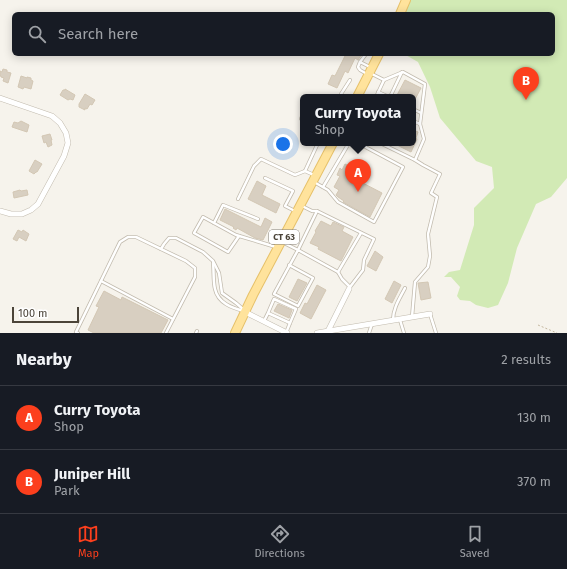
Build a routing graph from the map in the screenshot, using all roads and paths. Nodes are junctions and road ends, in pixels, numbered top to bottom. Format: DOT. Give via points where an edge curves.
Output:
graph roads {
  1 [pos="406,0"];
  2 [pos="401,12"];
  3 [pos="364,56"];
  4 [pos="378,56"];
  5 [pos="360,62"];
  6 [pos="370,72"];
  7 [pos="403,72"];
  8 [pos="350,80"];
  9 [pos="384,80"];
  10 [pos="378,92"];
  11 [pos="341,94"];
  12 [pos="359,94"];
  13 [pos="383,94"];
  14 [pos="392,94"];
  15 [pos="0,98"];
  16 [pos="416,110"];
  17 [pos="421,113"];
  18 [pos="416,122"];
  19 [pos="420,124"];
  20 [pos="317,146"];
  21 [pos="332,146"];
  22 [pos="347,146"];
  23 [pos="364,146"];
  24 [pos="386,146"];
  25 [pos="415,160"];
  26 [pos="305,172"];
  27 [pos="265,178"];
  28 [pos="315,179"];
  29 [pos="323,187"];
  30 [pos="238,199"];
  31 [pos="299,208"];
  32 [pos="0,211"];
  33 [pos="317,211"];
  34 [pos="258,219"];
  35 [pos="214,223"];
  36 [pos="361,233"];
  37 [pos="240,236"];
  38 [pos="280,245"];
  39 [pos="161,248"];
  40 [pos="298,250"];
  41 [pos="213,261"];
  42 [pos="289,265"];
  43 [pos="338,272"];
  44 [pos="100,281"];
  45 [pos="349,288"];
  46 [pos="405,288"];
  47 [pos="245,312"];
  48 [pos="268,313"];
  49 [pos="430,314"];
  50 [pos="412,317"];
  51 [pos="174,318"];
  52 [pos="400,319"];
  53 [pos="393,320"];
  54 [pos="264,321"];
  55 [pos="290,323"];
  56 [pos="373,324"];
  57 [pos="538,325"];
  58 [pos="328,332"];
  59 [pos="78,333"];
  60 [pos="166,333"];
  61 [pos="235,333"];
  62 [pos="286,333"];
  63 [pos="317,333"];
  64 [pos="370,333"];
  65 [pos="404,333"];
  66 [pos="436,333"];
  67 [pos="557,333"];
  1 -- 2 [label="main road"];
  3 -- 5 [label="lane"];
  4 -- 6 [label="main road"];
  5 -- 6 [label="lane"];
  5 -- 6 [label="lane" via="358,68"];
  6 -- 9 [label="lane"];
  6 -- 12 [label="main road"];
  7 -- 9 [label="lane"];
  7 -- 14 [label="lane"];
  7 -- 17 [label="lane" via="425,84"];
  8 -- 11 [label="lane"];
  9 -- 10 [label="lane"];
  10 -- 13 [label="lane"];
  15 -- 32 [label="street" via="52,116 66,133 68,143 64,156 38,204 22,214"];
  16 -- 17 [label="lane"];
  17 -- 19 [label="lane"];
  18 -- 19 [label="lane"];
  19 -- 25 [label="lane" via="424,139"];
  20 -- 26 [label="lane"];
  21 -- 28 [label="main road, CT 63"];
  22 -- 29 [label="lane"];
  23 -- 29 [label="lane" via="403,167 374,222 338,202"];
  24 -- 25 [label="lane"];
  25 -- 50 [label="lane" via="440,174 431,193 437,197 428,234 428,267 415,282"];
  26 -- 28 [label="lane"];
  26 -- 30 [label="lane" via="295,175 261,159 254,166"];
  27 -- 31 [label="lane" via="293,191 285,206"];
  28 -- 29 [label="lane"];
  28 -- 31 [label="main road, CT 63"];
  31 -- 33 [label="lane"];
  31 -- 38 [label="main road, CT 63"];
  33 -- 36 [label="lane"];
  33 -- 40 [label="lane"];
  34 -- 35 [label="lane" via="223,205"];
  35 -- 37 [label="lane"];
  35 -- 37 [label="lane" via="203,217 194,233 228,252"];
  36 -- 43 [label="lane"];
  36 -- 45 [label="lane" via="374,239 364,260 363,270"];
  37 -- 38 [label="lane"];
  38 -- 40 [label="lane"];
  38 -- 47 [label="main road, CT 63"];
  39 -- 41 [label="lane" via="169,238 176,238 203,252"];
  39 -- 44 [label="lane" via="136,237 128,237 120,242"];
  39 -- 51 [label="lane" via="194,268 195,277"];
  40 -- 42 [label="lane"];
  40 -- 43 [label="lane"];
  41 -- 47 [label="lane" via="222,293"];
  41 -- 47 [label="lane" via="215,290 221,300"];
  42 -- 42 [label="lane" via="274,294 298,306 313,278"];
  43 -- 45 [label="lane"];
  44 -- 51 [label="lane"];
  44 -- 59 [label="lane" via="76,332"];
  45 -- 58 [label="street"];
  46 -- 53 [label="lane" via="394,309"];
  47 -- 54 [label="street"];
  47 -- 61 [label="main road, CT 63"];
  48 -- 54 [label="lane"];
  48 -- 55 [label="lane"];
  48 -- 55 [label="lane" via="274,299 296,309"];
  49 -- 50 [label="street"];
  49 -- 66 [label="lane"];
  50 -- 52 [label="street"];
  51 -- 60 [label="lane"];
  52 -- 53 [label="street"];
  52 -- 65 [label="lane"];
  53 -- 56 [label="street"];
  54 -- 62 [label="street"];
  55 -- 62 [label="lane"];
  56 -- 58 [label="street"];
  56 -- 64 [label="lane"];
  57 -- 67 [label="path"];
  58 -- 63 [label="street"];
}
